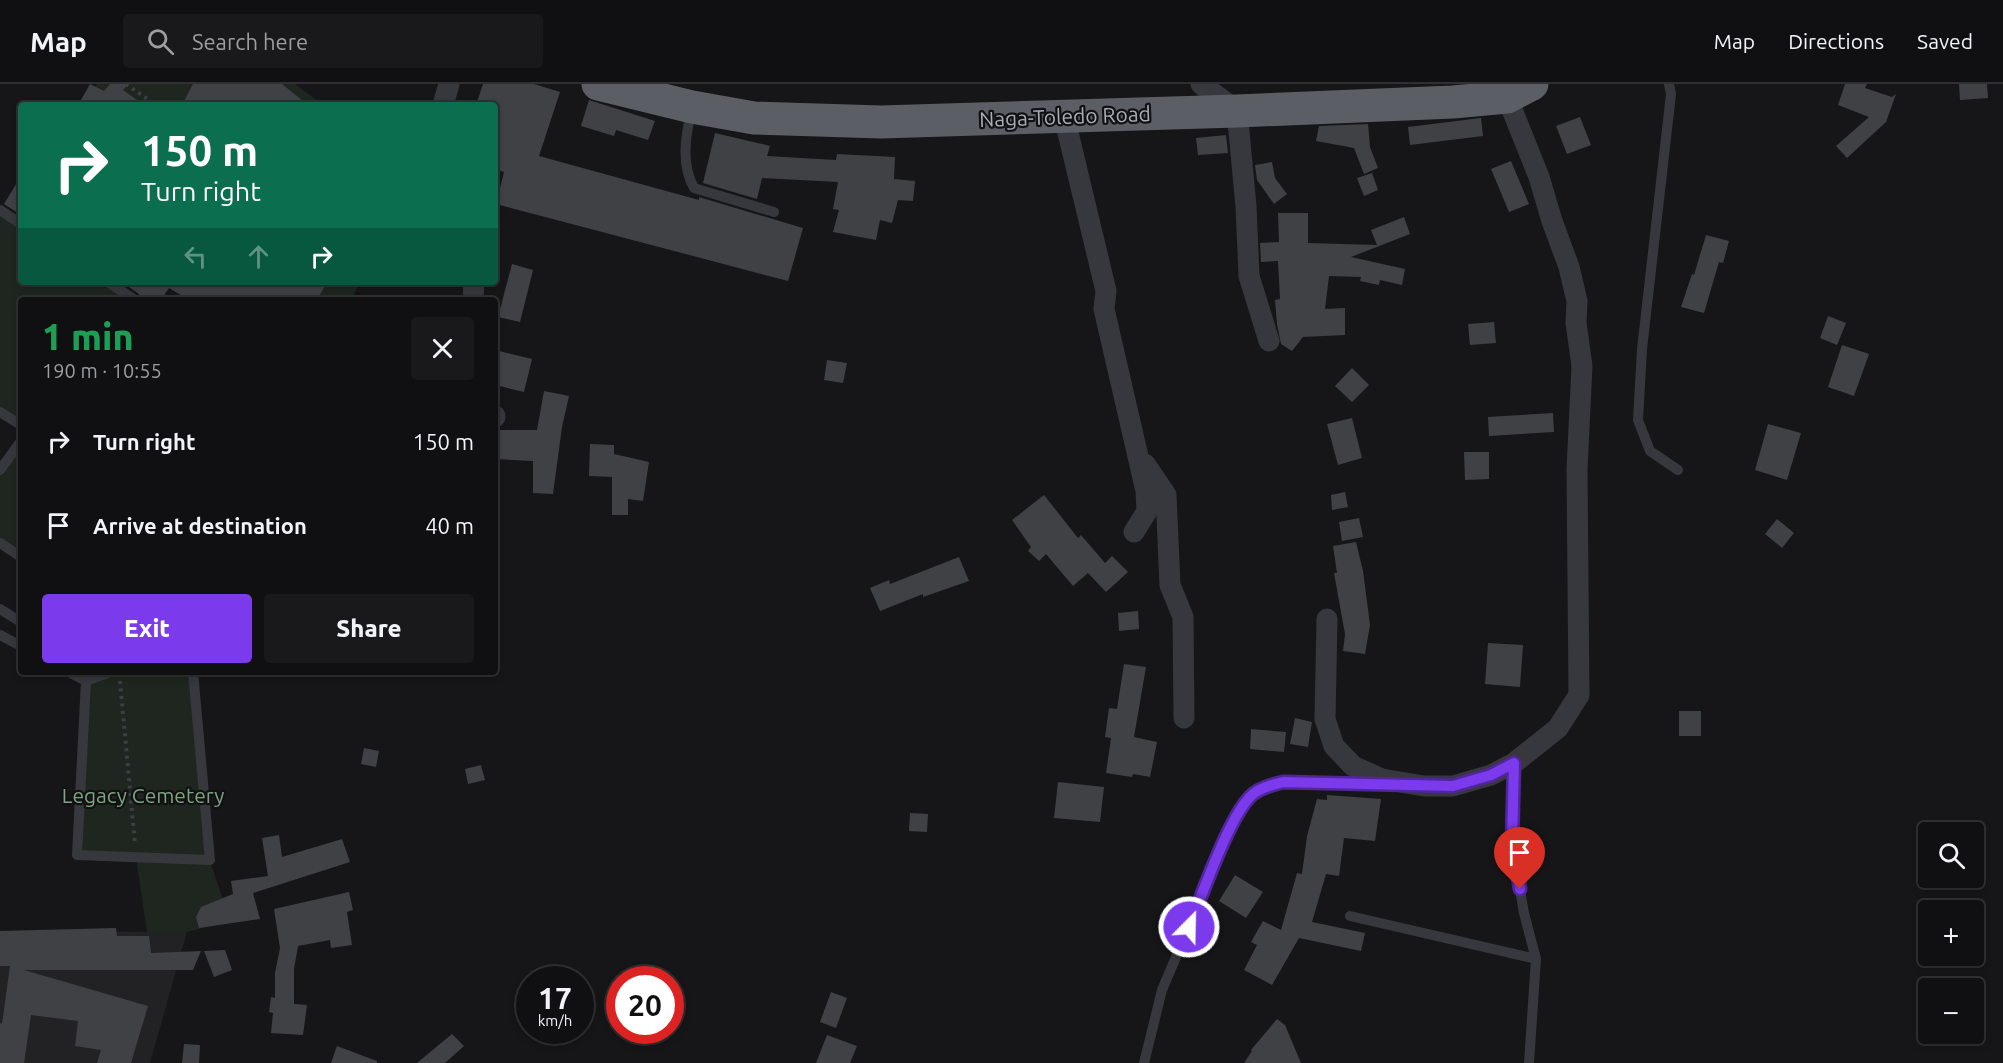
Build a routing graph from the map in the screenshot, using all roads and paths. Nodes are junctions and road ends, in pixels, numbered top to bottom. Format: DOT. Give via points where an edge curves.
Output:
graph roads {
  1 [pos="126,84"];
  2 [pos="449,84"];
  3 [pos="598,84"];
  4 [pos="1201,84"];
  5 [pos="1669,84"];
  6 [pos="1520,90"];
  7 [pos="152,102"];
  8 [pos="444,102"];
  9 [pos="692,108"];
  10 [pos="1237,111"];
  11 [pos="1064,116"];
  12 [pos="0,210"];
  13 [pos="774,212"];
  14 [pos="18,222"];
  15 [pos="112,285"];
  16 [pos="130,297"];
  17 [pos="1269,341"];
  18 [pos="0,412"];
  19 [pos="18,423"];
  20 [pos="18,445"];
  21 [pos="1136,451"];
  22 [pos="0,470"];
  23 [pos="1678,470"];
  24 [pos="1134,532"];
  25 [pos="0,543"];
  26 [pos="18,555"];
  27 [pos="0,609"];
  28 [pos="1327,619"];
  29 [pos="18,620"];
  30 [pos="0,635"];
  31 [pos="18,644"];
  32 [pos="75,675"];
  33 [pos="102,675"];
  34 [pos="119,675"];
  35 [pos="193,675"];
  36 [pos="86,681"];
  37 [pos="1184,718"];
  38 [pos="1514,763"];
  39 [pos="1424,786"];
  40 [pos="136,857"];
  41 [pos="1350,916"];
  42 [pos="1536,959"];
  43 [pos="1144,1063"];
  44 [pos="1529,1063"];
  1 -- 7 [label="path"];
  2 -- 8 [label="street"];
  3 -- 9 [label="highway, Naga-Toledo Road"];
  4 -- 10 [label="street"];
  5 -- 23 [label="lane" via="1638,420 1650,451"];
  6 -- 10 [label="highway, Naga-Toledo Road" via="1453,102"];
  6 -- 38 [label="street" via="1539,177 1577,301 1582,366 1577,469 1579,695 1558,728"];
  9 -- 11 [label="highway, Naga-Toledo Road" via="754,118 880,122"];
  9 -- 13 [label="lane" via="685,136 688,177 694,188"];
  10 -- 11 [label="highway, Naga-Toledo Road"];
  10 -- 17 [label="street" via="1249,276"];
  11 -- 21 [label="street" via="1106,291 1104,309"];
  12 -- 14 [label="lane"];
  15 -- 16 [label="lane"];
  18 -- 19 [label="lane"];
  20 -- 22 [label="lane"];
  21 -- 24 [label="street" via="1147,511"];
  21 -- 37 [label="street" via="1166,495 1170,585 1183,617"];
  25 -- 26 [label="lane"];
  27 -- 29 [label="lane"];
  28 -- 39 [label="street" via="1325,719 1334,746 1353,766 1382,779"];
  30 -- 31 [label="lane"];
  32 -- 36 [label="lane"];
  33 -- 36 [label="lane"];
  34 -- 40 [label="path"];
  35 -- 40 [label="lane" via="210,860"];
  36 -- 40 [label="lane" via="77,855"];
  38 -- 39 [label="street" via="1491,775 1453,786"];
  38 -- 42 [label="lane" via="1512,843"];
  39 -- 43 [label="lane" via="1283,782 1252,795 1234,820 1162,990"];
  41 -- 42 [label="lane"];
  42 -- 44 [label="lane"];
}
